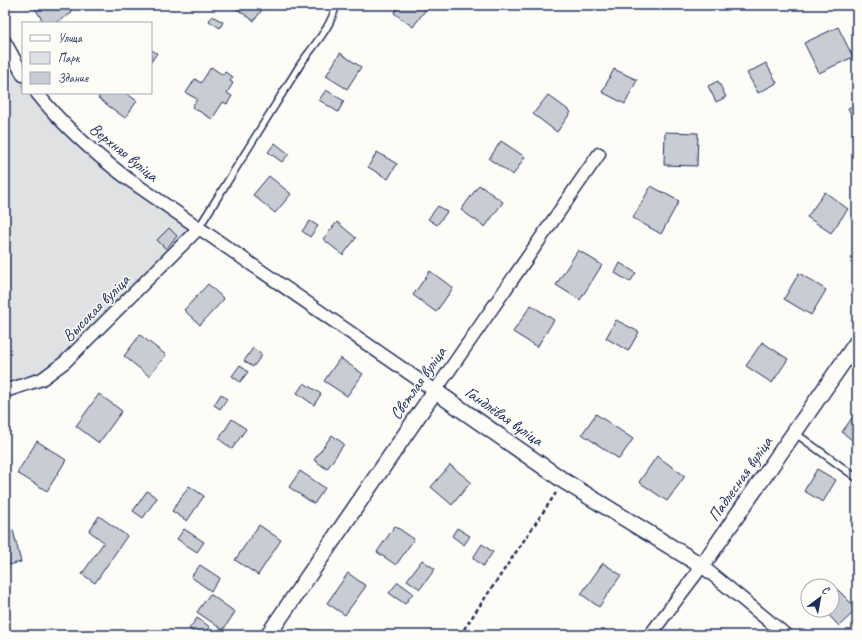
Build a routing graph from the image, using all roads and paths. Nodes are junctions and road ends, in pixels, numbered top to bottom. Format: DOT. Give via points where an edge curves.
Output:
graph roads {
  1 [pos="336,5"];
  2 [pos="5,42"];
  3 [pos="22,73"];
  4 [pos="38,94"];
  5 [pos="599,154"];
  6 [pos="198,229"];
  7 [pos="857,342"];
  8 [pos="5,391"];
  9 [pos="435,391"];
  10 [pos="795,433"];
  11 [pos="857,478"];
  12 [pos="564,481"];
  13 [pos="702,566"];
  14 [pos="268,635"];
  15 [pos="460,635"];
  16 [pos="650,635"];
  17 [pos="786,635"];
  1 -- 6 [label="lane" via="322,35"];
  2 -- 3 [label="street"];
  4 -- 6 [label="street, Верхняя вуліца" via="96,155"];
  5 -- 9 [label="street, Светлая вуліца"];
  6 -- 8 [label="street, Высокая вуліца" via="65,362 42,379"];
  6 -- 9 [label="street, Гандлёвая вуліца"];
  7 -- 10 [label="street, Падлесная вуліца"];
  9 -- 12 [label="street, Гандлёвая вуліца"];
  9 -- 14 [label="street, Светлая вуліца"];
  10 -- 11 [label="lane"];
  10 -- 13 [label="street, Падлесная вуліца"];
  12 -- 13 [label="street, Гандлёвая вуліца"];
  12 -- 15 [label="path"];
  13 -- 16 [label="street, Падлесная вуліца"];
  13 -- 17 [label="street, Гандлёвая вуліца"];
}
